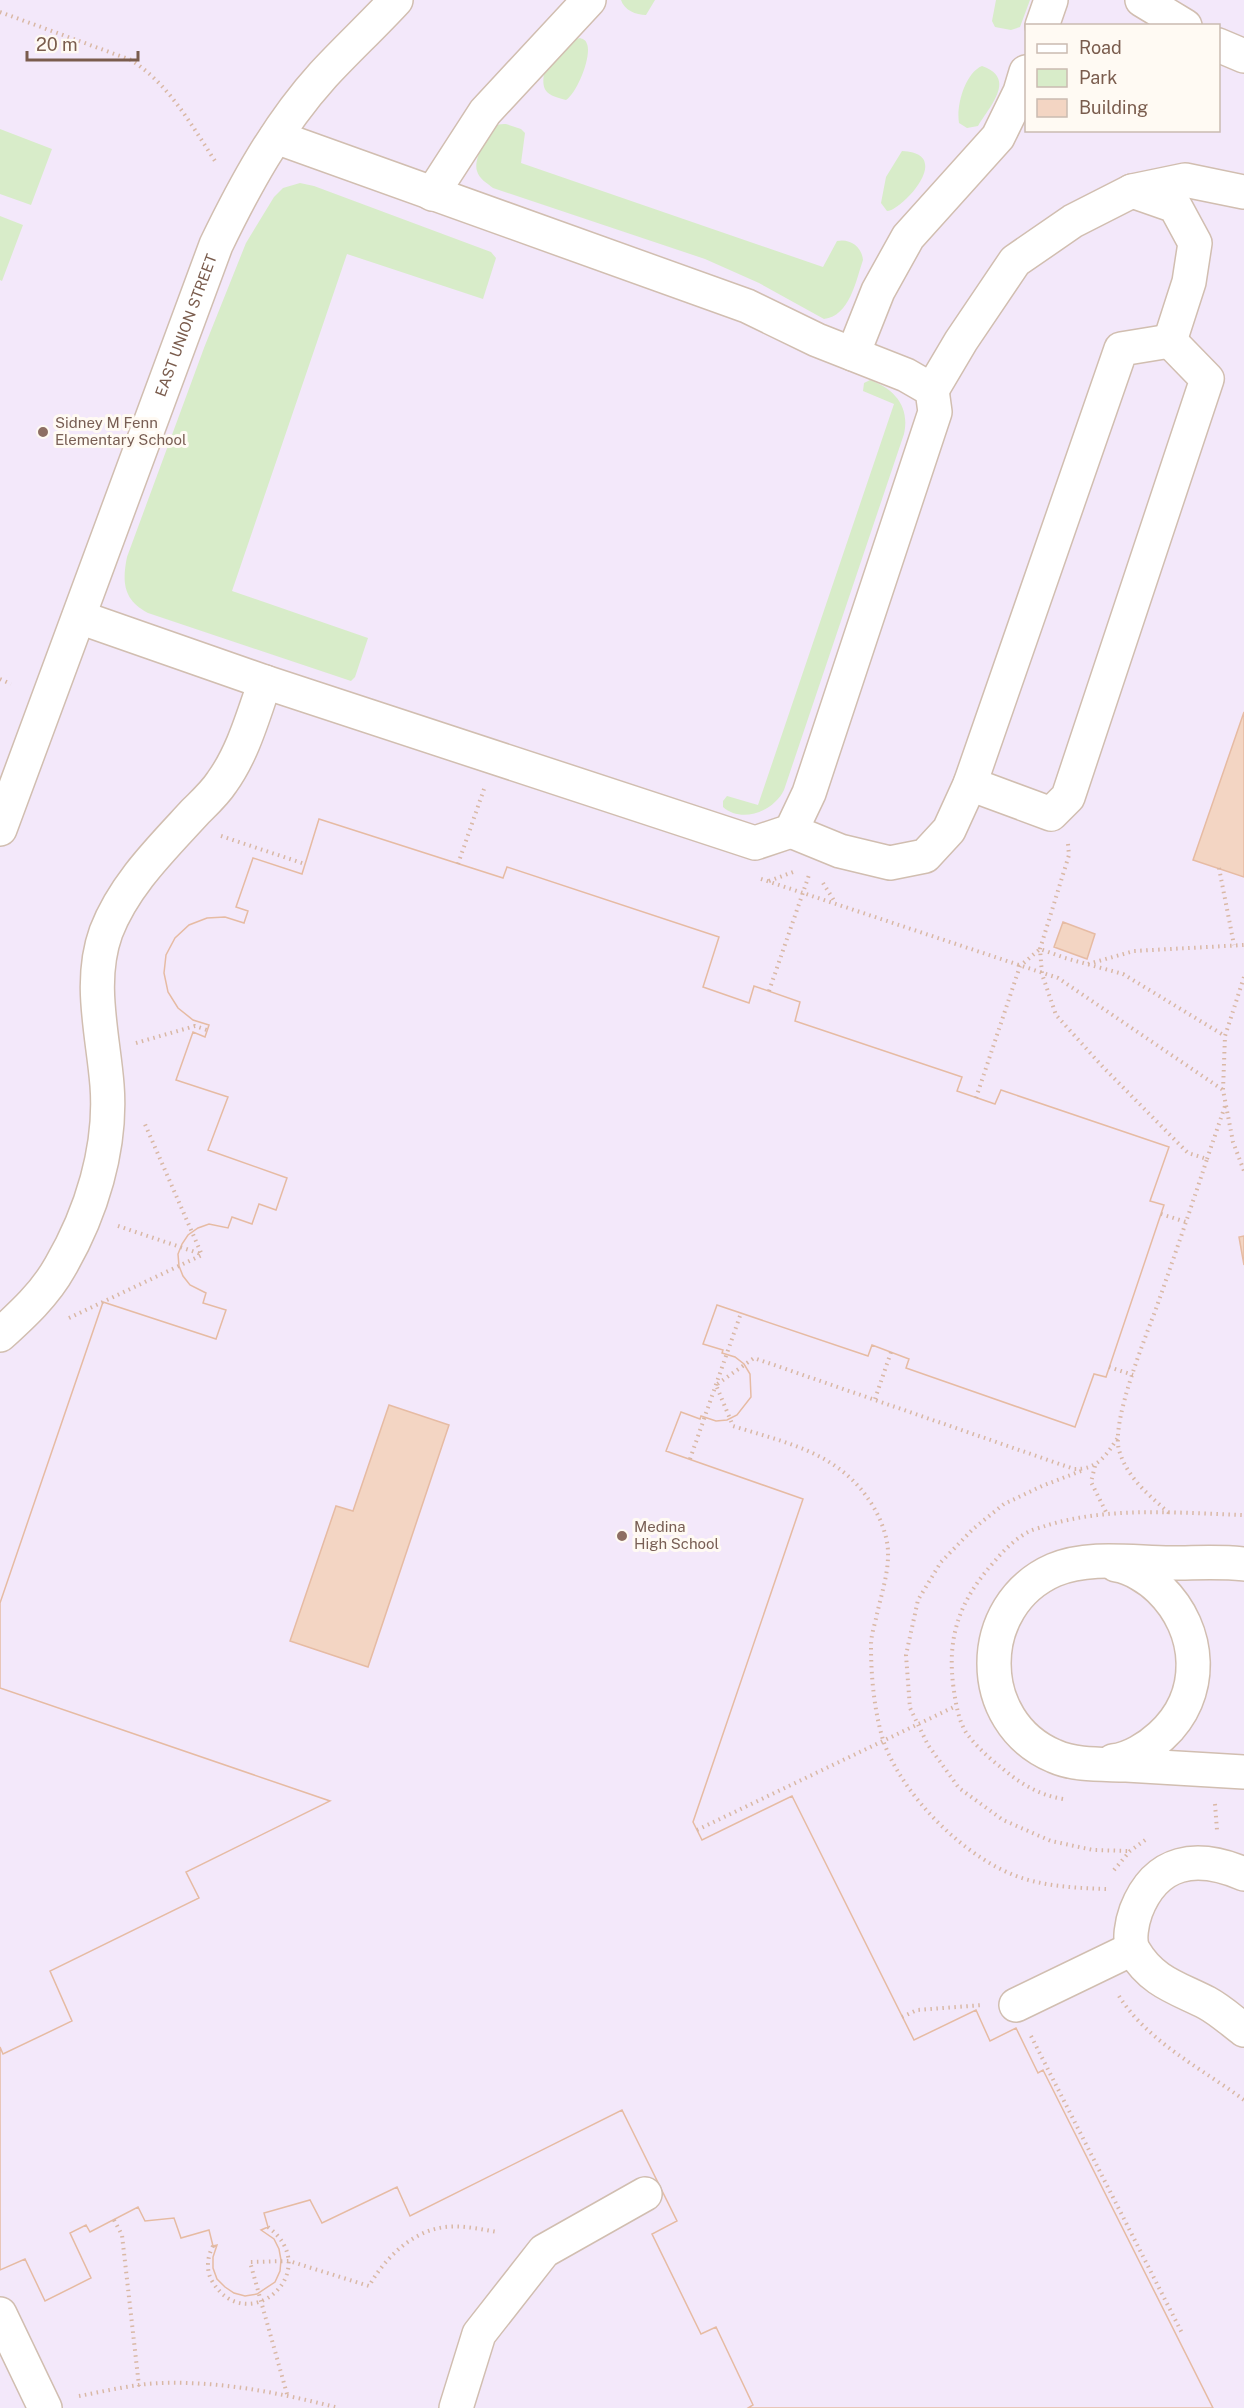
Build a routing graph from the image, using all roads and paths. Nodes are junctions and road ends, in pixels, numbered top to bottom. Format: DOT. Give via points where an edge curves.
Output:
graph roads {
  1 [pos="396,0"];
  2 [pos="589,0"];
  3 [pos="1051,0"];
  4 [pos="1142,0"];
  5 [pos="0,12"];
  6 [pos="1043,24"];
  7 [pos="1182,24"];
  8 [pos="1220,46"];
  9 [pos="1244,56"];
  10 [pos="1025,75"];
  11 [pos="276,137"];
  12 [pos="217,164"];
  13 [pos="1132,190"];
  14 [pos="1244,192"];
  15 [pos="432,194"];
  16 [pos="1170,342"];
  17 [pos="853,354"];
  18 [pos="933,390"];
  19 [pos="79,617"];
  20 [pos="0,679"];
  21 [pos="265,682"];
  22 [pos="11,684"];
  23 [pos="969,784"];
  24 [pos="485,786"];
  25 [pos="1051,814"];
  26 [pos="0,829"];
  27 [pos="791,831"];
  28 [pos="214,833"];
  29 [pos="305,864"];
  30 [pos="458,864"];
  31 [pos="812,865"];
  32 [pos="1219,868"];
  33 [pos="754,877"];
  34 [pos="803,892"];
  35 [pos="1234,945"];
  36 [pos="1244,945"];
  37 [pos="1040,949"];
  38 [pos="1088,964"];
  39 [pos="1020,966"];
  40 [pos="1042,974"];
  41 [pos="1244,977"];
  42 [pos="769,991"];
  43 [pos="207,1030"];
  44 [pos="1225,1036"];
  45 [pos="130,1045"];
  46 [pos="1223,1090"];
  47 [pos="976,1098"];
  48 [pos="1226,1105"];
  49 [pos="140,1113"];
  50 [pos="1208,1159"];
  51 [pos="1244,1171"];
  52 [pos="1161,1214"];
  53 [pos="1186,1222"];
  54 [pos="113,1234"];
  55 [pos="202,1255"];
  56 [pos="741,1313"];
  57 [pos="68,1318"];
  58 [pos="0,1335"];
  59 [pos="891,1352"];
  60 [pos="1109,1367"];
  61 [pos="1133,1375"];
  62 [pos="716,1385"];
  63 [pos="875,1399"];
  64 [pos="1119,1436"];
  65 [pos="690,1459"];
  66 [pos="1095,1466"];
  67 [pos="1169,1513"];
  68 [pos="1107,1514"];
  69 [pos="1244,1515"];
  70 [pos="1088,1562"];
  71 [pos="1244,1564"];
  72 [pos="956,1706"];
  73 [pos="884,1741"];
  74 [pos="1086,1764"];
  75 [pos="1244,1772"];
  76 [pos="1065,1799"];
  77 [pos="1214,1802"];
  78 [pos="697,1830"];
  79 [pos="1217,1830"];
  80 [pos="1244,1874"];
  81 [pos="1106,1889"];
  82 [pos="1132,1949"];
  83 [pos="1016,2005"];
  84 [pos="902,2017"];
  85 [pos="1244,2030"];
  86 [pos="645,2194"];
  87 [pos="114,2220"];
  88 [pos="268,2227"];
  89 [pos="497,2232"];
  90 [pos="213,2246"];
  91 [pos="289,2261"];
  92 [pos="261,2302"];
  93 [pos="0,2314"];
  94 [pos="1184,2335"];
  95 [pos="139,2385"];
  96 [pos="287,2394"];
  97 [pos="44,2406"];
  98 [pos="339,2408"];
  99 [pos="456,2408"];
  1 -- 11 [label="street, EAST UNION STREET" via="322,76"];
  2 -- 15 [label="street" via="485,112"];
  3 -- 6 [label="street"];
  4 -- 7 [label="street"];
  5 -- 12 [label="path" via="131,60 149,71 175,101"];
  8 -- 9 [label="street"];
  10 -- 17 [label="street" via="998,137 908,237 878,291"];
  11 -- 15 [label="street"];
  11 -- 19 [label="street, EAST UNION STREET" via="248,179 216,245"];
  13 -- 14 [label="street" via="1185,180"];
  13 -- 16 [label="street" via="1175,206 1195,243 1189,282"];
  13 -- 18 [label="street" via="1073,221 1015,261"];
  15 -- 17 [label="street" via="747,306"];
  16 -- 23 [label="street" via="1121,349"];
  16 -- 25 [label="street" via="1207,379 1068,797"];
  17 -- 18 [label="street"];
  18 -- 27 [label="street" via="935,412 809,793"];
  19 -- 21 [label="street"];
  19 -- 26 [label="street, EAST UNION STREET"];
  20 -- 22 [label="path"];
  21 -- 27 [label="street" via="755,843"];
  21 -- 58 [label="street" via="234,763 221,783 144,868 122,899 106,933 98,968 97,1002 108,1088 97,1180 83,1222 60,1268 36,1300"];
  23 -- 25 [label="street"];
  23 -- 27 [label="street" via="949,830 925,856 890,863 840,851"];
  24 -- 30 [label="path"];
  25 -- 37 [label="path" via="1068,845 1069,855"];
  28 -- 29 [label="path"];
  31 -- 34 [label="path"];
  32 -- 35 [label="path"];
  33 -- 34 [label="path"];
  34 -- 39 [label="path"];
  34 -- 42 [label="path"];
  35 -- 36 [label="path"];
  35 -- 38 [label="path" via="1134,951"];
  37 -- 38 [label="path"];
  37 -- 39 [label="path"];
  37 -- 40 [label="path"];
  38 -- 44 [label="path" via="1123,974"];
  39 -- 40 [label="path"];
  39 -- 47 [label="path"];
  40 -- 46 [label="path" via="1058,978"];
  40 -- 50 [label="path" via="1056,1015 1082,1044 1188,1152"];
  41 -- 44 [label="path"];
  43 -- 45 [label="path" via="195,1026"];
  44 -- 46 [label="path"];
  46 -- 48 [label="path"];
  48 -- 50 [label="path"];
  48 -- 51 [label="path" via="1233,1143"];
  49 -- 55 [label="path"];
  50 -- 53 [label="path"];
  52 -- 53 [label="path"];
  53 -- 61 [label="path"];
  54 -- 55 [label="path" via="116,1225"];
  55 -- 57 [label="path"];
  56 -- 62 [label="path"];
  59 -- 63 [label="path"];
  60 -- 61 [label="path"];
  61 -- 64 [label="path"];
  62 -- 63 [label="path" via="754,1358"];
  62 -- 65 [label="path"];
  62 -- 73 [label="path" via="733,1426 815,1453 843,1469 867,1497 881,1523 888,1555 871,1642 872,1688"];
  63 -- 66 [label="path" via="1074,1469"];
  64 -- 66 [label="path"];
  64 -- 67 [label="path" via="1118,1448 1127,1470"];
  66 -- 68 [label="path" via="1091,1482"];
  67 -- 68 [label="path"];
  67 -- 69 [label="path"];
  68 -- 72 [label="path" via="1061,1521 1028,1532 977,1580 952,1637 950,1668"];
  70 -- 71 [label="street"];
  70 -- 74 [label="street" via="1054,1570 1026,1588 1005,1614 994,1646 994,1680 1005,1712 1026,1738 1054,1756"];
  70 -- 74 [label="street" via="1121,1566 1151,1581 1174,1603 1189,1632 1194,1664 1188,1696 1172,1725 1149,1747 1119,1760"];
  72 -- 73 [label="path"];
  72 -- 76 [label="path" via="966,1732 988,1757 1044,1796"];
  73 -- 78 [label="path"];
  73 -- 81 [label="path" via="904,1782 935,1819 977,1857 1024,1879"];
  74 -- 75 [label="street"];
  77 -- 79 [label="path"];
  80 -- 82 [label="street" via="1194,1862 1166,1871 1143,1892 1132,1922"];
  82 -- 83 [label="street"];
  82 -- 85 [label="street" via="1167,1985 1209,2004"];
  83 -- 84 [label="path" via="917,2010"];
  83 -- 94 [label="path"];
  86 -- 99 [label="street" via="544,2251 479,2334"];
  87 -- 95 [label="path" via="122,2235"];
  88 -- 91 [label="path" via="285,2245"];
  89 -- 91 [label="path" via="444,2227 421,2235 398,2248 369,2286"];
  90 -- 92 [label="path" via="207,2263 217,2290 240,2304"];
  91 -- 92 [label="path" via="289,2270 277,2293"];
  91 -- 92 [label="path" via="249,2262"];
  92 -- 96 [label="path"];
  93 -- 97 [label="street"];
  95 -- 96 [label="path" via="188,2383"];
  95 -- 97 [label="path"];
  96 -- 98 [label="path"];
}
